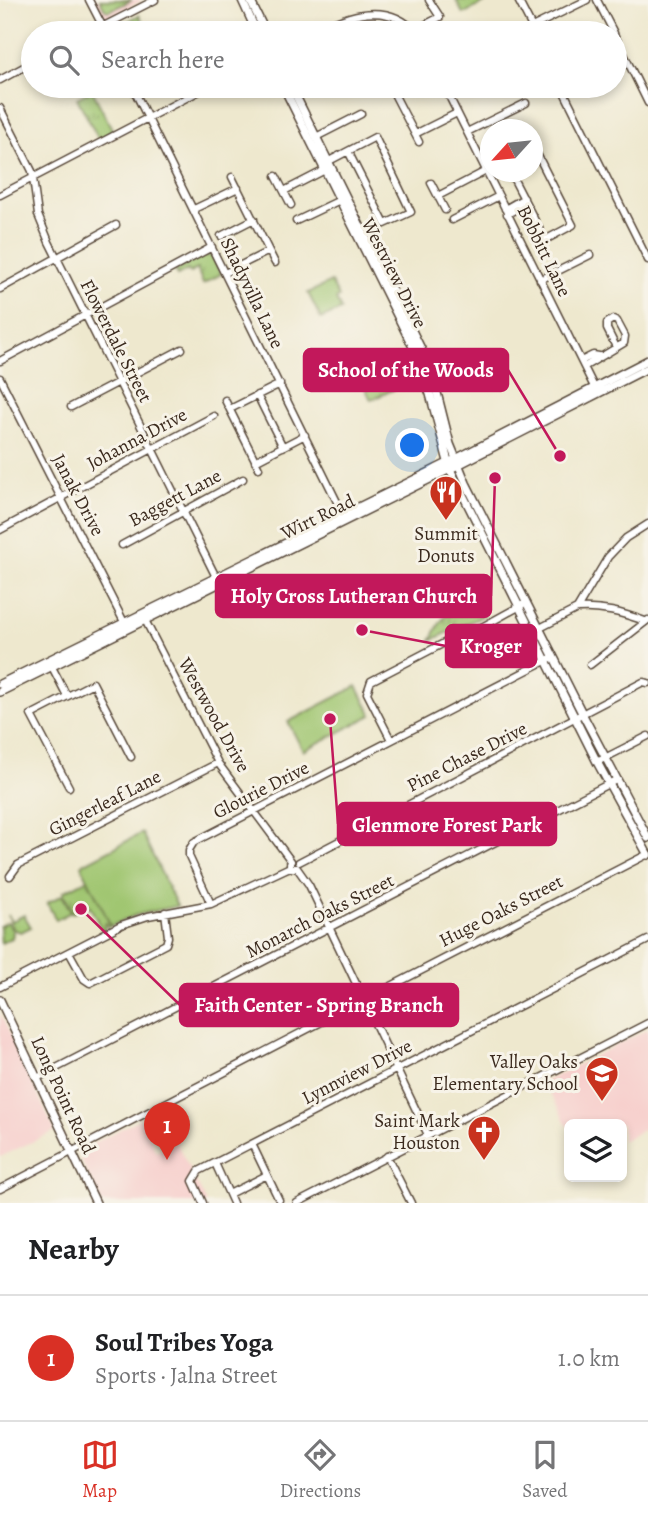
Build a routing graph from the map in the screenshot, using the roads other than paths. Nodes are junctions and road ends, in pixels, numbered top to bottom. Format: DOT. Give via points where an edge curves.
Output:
graph roads {
  1 [pos="89,0"];
  2 [pos="155,0"];
  3 [pos="242,0"];
  4 [pos="250,0"];
  5 [pos="429,0"];
  6 [pos="518,0"];
  7 [pos="587,0"];
  8 [pos="597,0"];
  9 [pos="100,21"];
  10 [pos="119,21"];
  11 [pos="252,21"];
  12 [pos="260,21"];
  13 [pos="334,21"];
  14 [pos="405,21"];
  15 [pos="434,21"];
  16 [pos="529,21"];
  17 [pos="550,21"];
  18 [pos="608,21"];
  19 [pos="627,60"];
  20 [pos="21,69"];
  21 [pos="0,80"];
  22 [pos="138,98"];
  23 [pos="187,98"];
  24 [pos="290,98"];
  25 [pos="296,98"];
  26 [pos="397,98"];
  27 [pos="451,98"];
  28 [pos="567,98"];
  29 [pos="526,103"];
  30 [pos="648,103"];
  31 [pos="0,108"];
  32 [pos="457,113"];
  33 [pos="361,114"];
  34 [pos="148,119"];
  35 [pos="308,128"];
  36 [pos="467,132"];
  37 [pos="415,134"];
  38 [pos="316,137"];
  39 [pos="419,142"];
  40 [pos="348,151"];
  41 [pos="480,159"];
  42 [pos="329,162"];
  43 [pos="543,164"];
  44 [pos="325,170"];
  45 [pos="480,174"];
  46 [pos="276,176"];
  47 [pos="232,177"];
  48 [pos="32,178"];
  49 [pos="492,182"];
  50 [pos="515,182"];
  51 [pos="431,183"];
  52 [pos="238,188"];
  53 [pos="284,191"];
  54 [pos="0,194"];
  55 [pos="438,196"];
  56 [pos="499,196"];
  57 [pos="340,200"];
  58 [pos="525,201"];
  59 [pos="291,205"];
  60 [pos="194,209"];
  61 [pos="349,209"];
  62 [pos="445,210"];
  63 [pos="506,211"];
  64 [pos="254,219"];
  65 [pos="452,220"];
  66 [pos="296,221"];
  67 [pos="116,225"];
  68 [pos="221,236"];
  69 [pos="212,247"];
  70 [pos="269,251"];
  71 [pos="590,255"];
  72 [pos="57,258"];
  73 [pos="648,260"];
  74 [pos="275,263"];
  75 [pos="225,273"];
  76 [pos="540,280"];
  77 [pos="0,289"];
  78 [pos="86,315"];
  79 [pos="616,347"];
  80 [pos="183,349"];
  81 [pos="0,361"];
  82 [pos="648,363"];
  83 [pos="582,364"];
  84 [pos="0,378"];
  85 [pos="119,381"];
  86 [pos="280,384"];
  87 [pos="595,390"];
  88 [pos="257,395"];
  89 [pos="225,400"];
  90 [pos="71,407"];
  91 [pos="230,409"];
  92 [pos="214,416"];
  93 [pos="305,435"];
  94 [pos="283,447"];
  95 [pos="153,449"];
  96 [pos="255,461"];
  97 [pos="453,464"];
  98 [pos="259,468"];
  99 [pos="243,479"];
  100 [pos="61,497"];
  101 [pos="184,512"];
  102 [pos="343,514"];
  103 [pos="648,524"];
  104 [pos="0,530"];
  105 [pos="122,545"];
  106 [pos="218,580"];
  107 [pos="523,605"];
  108 [pos="577,610"];
  109 [pos="143,617"];
  110 [pos="646,621"];
  111 [pos="126,625"];
  112 [pos="535,630"];
  113 [pos="550,659"];
  114 [pos="49,662"];
  115 [pos="590,665"];
  116 [pos="648,683"];
  117 [pos="0,684"];
  118 [pos="0,692"];
  119 [pos="67,696"];
  120 [pos="579,717"];
  121 [pos="648,736"];
  122 [pos="391,740"];
  123 [pos="131,757"];
  124 [pos="601,760"];
  125 [pos="218,763"];
  126 [pos="613,782"];
  127 [pos="69,787"];
  128 [pos="254,811"];
  129 [pos="644,833"];
  130 [pos="648,854"];
  131 [pos="294,865"];
  132 [pos="10,877"];
  133 [pos="211,904"];
  134 [pos="165,912"];
  135 [pos="330,927"];
  136 [pos="648,940"];
  137 [pos="69,952"];
  138 [pos="0,987"];
  139 [pos="364,1000"];
  140 [pos="1,1006"];
  141 [pos="648,1023"];
  142 [pos="396,1069"];
  143 [pos="37,1078"];
  144 [pos="428,1135"];
  145 [pos="252,1144"];
  146 [pos="72,1151"];
  147 [pos="387,1156"];
  148 [pos="215,1163"];
  149 [pos="267,1175"];
  150 [pos="0,1189"];
  151 [pos="229,1194"];
  152 [pos="279,1200"];
  153 [pos="96,1203"];
  154 [pos="204,1203"];
  155 [pos="233,1203"];
  156 [pos="296,1203"];
  157 [pos="411,1203"];
  1 -- 9 [label="street"];
  2 -- 10 [label="street"];
  3 -- 11 [label="main road"];
  4 -- 12 [label="main road"];
  5 -- 15 [label="street" via="440,17"];
  6 -- 16 [label="street"];
  7 -- 17 [label="street"];
  8 -- 18 [label="street"];
  13 -- 14 [label="street" via="377,7"];
  19 -- 30 [label="street"];
  20 -- 21 [label="street"];
  22 -- 34 [label="street, Shadyvilla Lane"];
  23 -- 34 [label="street"];
  24 -- 35 [label="main road, Westview Drive"];
  25 -- 35 [label="main road, Westview Drive"];
  26 -- 37 [label="street"];
  27 -- 32 [label="street, Bobbitt Lane"];
  28 -- 73 [label="street"];
  29 -- 36 [label="street"];
  31 -- 48 [label="street, Flowerdale Street"];
  32 -- 36 [label="street, Bobbitt Lane"];
  32 -- 37 [label="street"];
  33 -- 38 [label="street"];
  34 -- 48 [label="street"];
  34 -- 60 [label="street, Shadyvilla Lane"];
  35 -- 38 [label="main road, Westview Drive"];
  35 -- 44 [label="main road, Westview Drive"];
  36 -- 41 [label="street, Bobbitt Lane"];
  37 -- 39 [label="street"];
  38 -- 42 [label="main road, Westview Drive"];
  40 -- 40 [label="street" via="384,225 411,212 374,137"];
  40 -- 42 [label="street"];
  42 -- 61 [label="main road, Westview Drive"];
  43 -- 58 [label="street" via="573,225 545,240"];
  44 -- 53 [label="street"];
  44 -- 57 [label="main road, Westview Drive"];
  45 -- 55 [label="street"];
  46 -- 53 [label="street"];
  47 -- 52 [label="street"];
  48 -- 54 [label="street"];
  48 -- 72 [label="street, Flowerdale Street" via="38,215"];
  49 -- 56 [label="street, Bobbitt Lane"];
  50 -- 58 [label="street"];
  51 -- 55 [label="street"];
  52 -- 60 [label="street"];
  52 -- 64 [label="street"];
  53 -- 59 [label="street"];
  55 -- 62 [label="street"];
  56 -- 63 [label="street, Bobbitt Lane"];
  56 -- 65 [label="street"];
  57 -- 61 [label="main road, Westview Drive"];
  57 -- 66 [label="street"];
  58 -- 63 [label="street"];
  60 -- 69 [label="street, Shadyvilla Lane"];
  61 -- 97 [label="main road, Westview Drive" via="427,370"];
  63 -- 76 [label="street, Bobbitt Lane"];
  64 -- 68 [label="street"];
  64 -- 70 [label="street"];
  67 -- 72 [label="street"];
  69 -- 75 [label="street, Shadyvilla Lane"];
  69 -- 78 [label="street"];
  70 -- 74 [label="street"];
  70 -- 75 [label="street"];
  71 -- 76 [label="street"];
  72 -- 77 [label="street"];
  72 -- 78 [label="street, Flowerdale Street"];
  75 -- 86 [label="street, Shadyvilla Lane"];
  76 -- 83 [label="street, Bobbitt Lane"];
  78 -- 81 [label="street"];
  78 -- 85 [label="street, Flowerdale Street"];
  79 -- 83 [label="street"];
  80 -- 85 [label="street"];
  82 -- 87 [label="main road, Wirt Road"];
  83 -- 87 [label="street, Bobbitt Lane"];
  84 -- 100 [label="street, Janak Drive"];
  85 -- 90 [label="street"];
  85 -- 95 [label="street, Flowerdale Street"];
  86 -- 88 [label="street"];
  86 -- 93 [label="street, Shadyvilla Lane"];
  87 -- 97 [label="main road, Wirt Road"];
  88 -- 91 [label="street"];
  88 -- 94 [label="street"];
  89 -- 91 [label="street"];
  91 -- 96 [label="street"];
  92 -- 95 [label="street, Johanna Drive"];
  93 -- 94 [label="street"];
  93 -- 102 [label="street, Shadyvilla Lane"];
  94 -- 96 [label="street"];
  95 -- 100 [label="street, Johanna Drive"];
  95 -- 101 [label="street, Flowerdale Street"];
  96 -- 98 [label="street"];
  97 -- 102 [label="main road, Wirt Road"];
  97 -- 106 [label="main road, Wirt Road"];
  97 -- 107 [label="main road, Westview Drive"];
  99 -- 101 [label="street, Baggett Lane"];
  100 -- 104 [label="street, Johanna Drive"];
  100 -- 111 [label="street, Janak Drive"];
  101 -- 105 [label="street, Baggett Lane"];
  101 -- 106 [label="street, Flowerdale Street"];
  102 -- 106 [label="main road, Wirt Road"];
  103 -- 108 [label="street" via="625,538 608,557"];
  106 -- 109 [label="main road, Wirt Road"];
  107 -- 112 [label="main road, Westview Drive"];
  107 -- 122 [label="street" via="371,681 367,693"];
  108 -- 110 [label="street" via="610,610"];
  108 -- 112 [label="street"];
  109 -- 111 [label="main road, Wirt Road"];
  109 -- 125 [label="street, Westwood Drive"];
  110 -- 115 [label="street"];
  111 -- 114 [label="main road, Wirt Road"];
  112 -- 113 [label="main road, Westview Drive"];
  113 -- 120 [label="main road, Westview Drive"];
  113 -- 122 [label="street, Glourie Drive"];
  114 -- 117 [label="main road, Wirt Road"];
  114 -- 118 [label="main road, Wirt Road"];
  114 -- 119 [label="street"];
  116 -- 120 [label="street, Pine Chase Drive"];
  119 -- 123 [label="street" via="93,683"];
  119 -- 127 [label="street" via="31,715"];
  120 -- 124 [label="main road, Westview Drive"];
  120 -- 131 [label="street, Pine Chase Drive"];
  121 -- 124 [label="street"];
  122 -- 128 [label="street, Glourie Drive"];
  124 -- 126 [label="main road, Westview Drive"];
  125 -- 128 [label="street, Westwood Drive"];
  125 -- 132 [label="street, Gingerleaf Lane" via="18,865"];
  126 -- 129 [label="main road, Westview Drive"];
  126 -- 135 [label="street, Monarch Oaks Street"];
  128 -- 131 [label="street, Westwood Drive"];
  128 -- 133 [label="street, Glourie Drive" via="190,846 189,856"];
  129 -- 130 [label="main road, Westview Drive"];
  130 -- 139 [label="street, Huge Oaks Street"];
  131 -- 133 [label="street, Pine Chase Drive"];
  131 -- 135 [label="street, Westwood Drive"];
  133 -- 134 [label="street, Pine Chase Drive"];
  134 -- 137 [label="street, Pine Chase Drive" via="121,925"];
  134 -- 137 [label="street" via="166,944 94,981 84,979"];
  135 -- 139 [label="street, Westwood Drive"];
  135 -- 143 [label="street, Monarch Oaks Street"];
  136 -- 142 [label="street, Lynnview Drive"];
  137 -- 138 [label="street, Pine Chase Drive"];
  139 -- 142 [label="street, Westwood Drive"];
  139 -- 146 [label="street, Huge Oaks Street"];
  140 -- 143 [label="main road, Long Point Road"];
  141 -- 144 [label="street"];
  142 -- 144 [label="street, Westwood Drive"];
  142 -- 145 [label="street, Lynnview Drive"];
  143 -- 146 [label="main road, Long Point Road"];
  144 -- 147 [label="street"];
  145 -- 148 [label="street, Lynnview Drive"];
  145 -- 149 [label="street"];
  146 -- 150 [label="street, Huge Oaks Street"];
  146 -- 153 [label="main road, Long Point Road"];
  147 -- 156 [label="street"];
  147 -- 157 [label="street"];
  148 -- 151 [label="street"];
  148 -- 154 [label="street, Lynnview Drive" via="194,1177"];
  149 -- 151 [label="street"];
  149 -- 152 [label="street"];
  151 -- 155 [label="street"];
}
